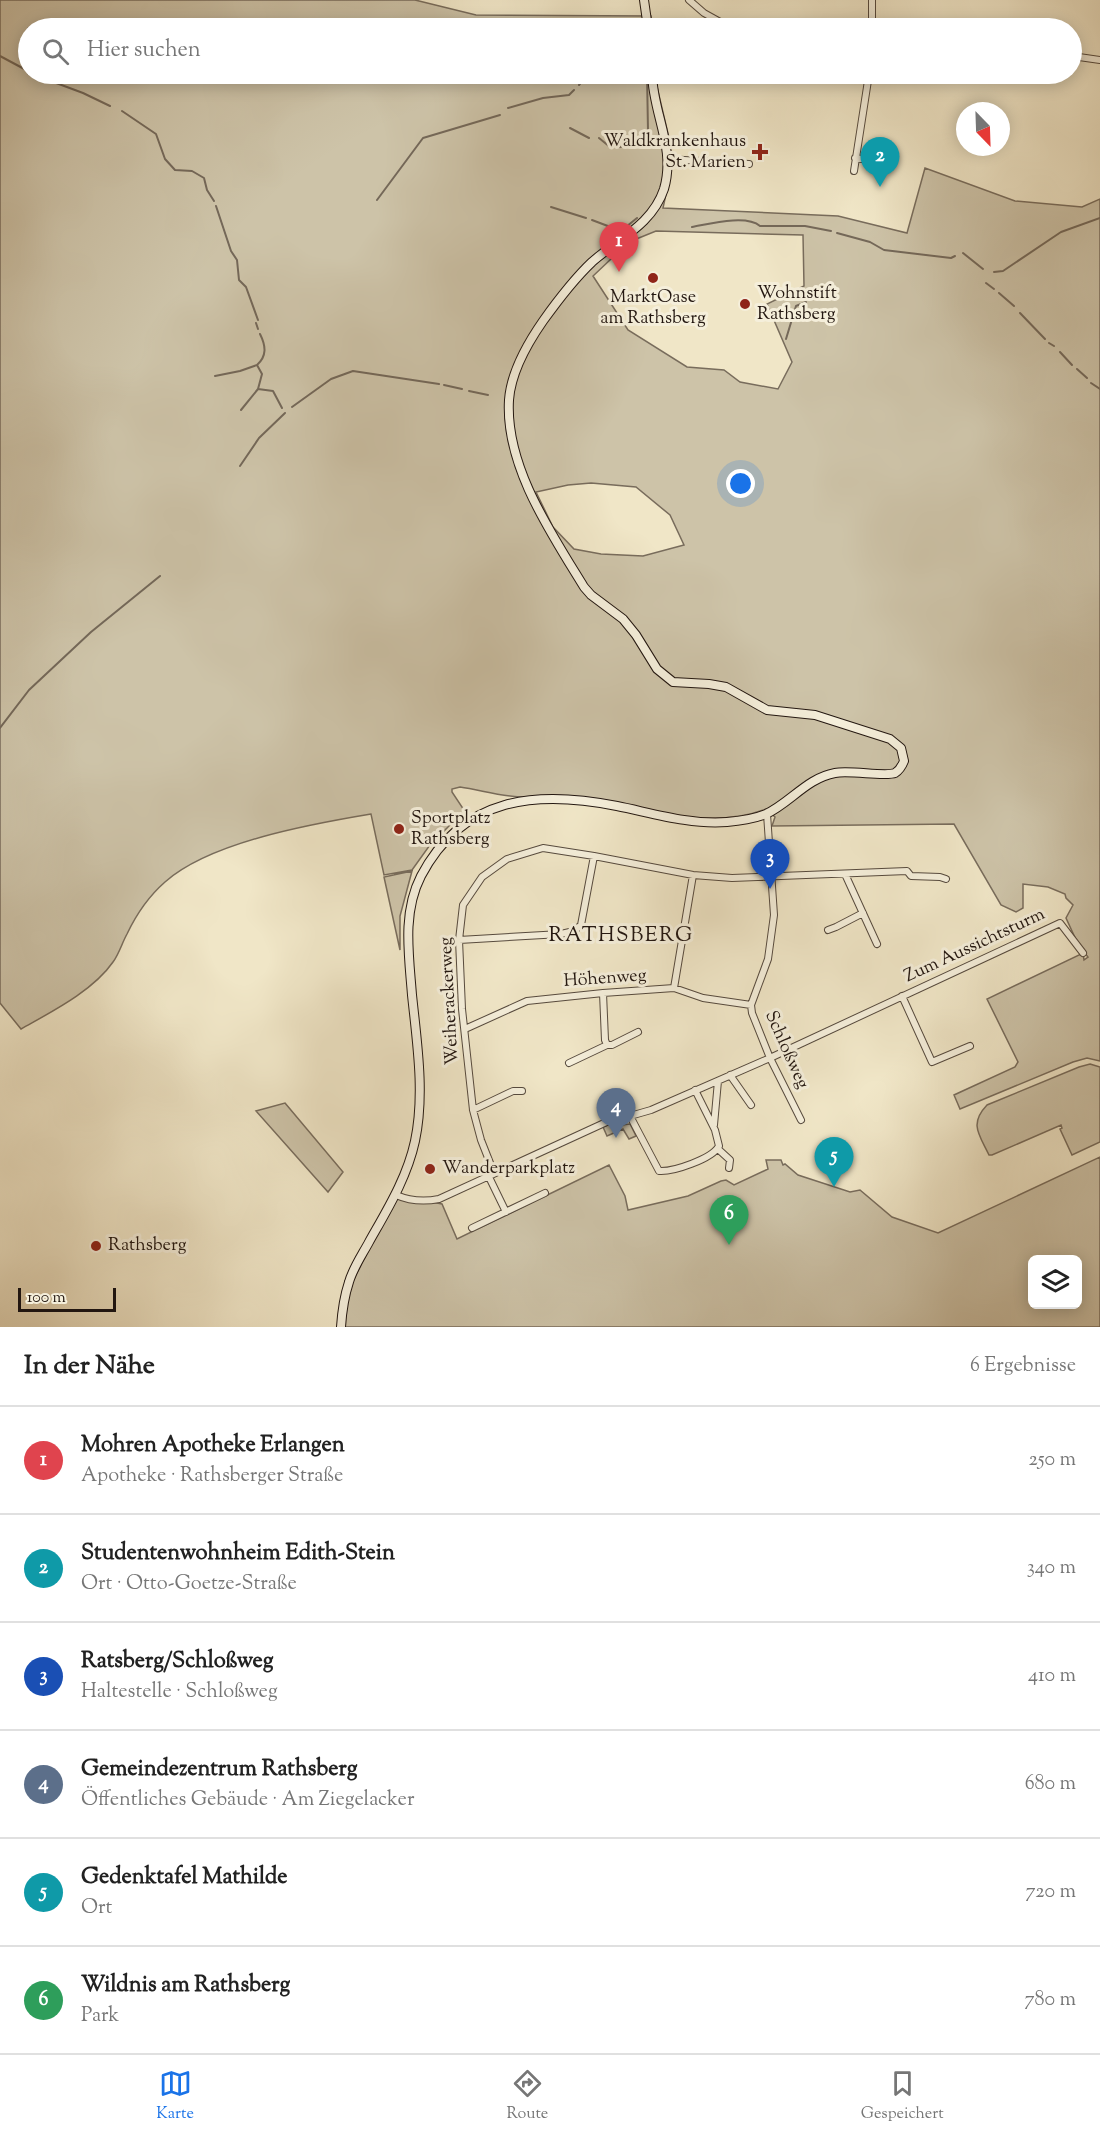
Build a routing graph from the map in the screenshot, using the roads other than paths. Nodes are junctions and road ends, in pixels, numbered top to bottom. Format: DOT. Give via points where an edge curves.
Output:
graph roads {
  1 [pos="644,0"];
  2 [pos="689,0"];
  3 [pos="872,0"];
  4 [pos="647,18"];
  5 [pos="713,18"];
  6 [pos="872,18"];
  7 [pos="1082,58"];
  8 [pos="1100,60"];
  9 [pos="653,84"];
  10 [pos="867,84"];
  11 [pos="668,159"];
  12 [pos="855,159"];
  13 [pos="891,163"];
  14 [pos="749,164"];
  15 [pos="854,171"];
  16 [pos="767,813"];
  17 [pos="594,856"];
  18 [pos="846,874"];
  19 [pos="693,875"];
  20 [pos="772,877"];
  21 [pos="946,879"];
  22 [pos="863,912"];
  23 [pos="828,930"];
  24 [pos="459,940"];
  25 [pos="877,944"];
  26 [pos="1083,953"];
  27 [pos="674,988"];
  28 [pos="603,993"];
  29 [pos="902,996"];
  30 [pos="751,1005"];
  31 [pos="465,1029"];
  32 [pos="638,1032"];
  33 [pos="607,1045"];
  34 [pos="970,1046"];
  35 [pos="770,1058"];
  36 [pos="569,1063"];
  37 [pos="730,1075"];
  38 [pos="718,1081"];
  39 [pos="695,1090"];
  40 [pos="522,1091"];
  41 [pos="752,1105"];
  42 [pos="473,1110"];
  43 [pos="630,1116"];
  44 [pos="801,1120"];
  45 [pos="715,1130"];
  46 [pos="718,1149"];
  47 [pos="729,1167"];
  48 [pos="492,1175"];
  49 [pos="545,1193"];
  50 [pos="396,1195"];
  51 [pos="506,1212"];
  52 [pos="472,1228"];
  53 [pos="341,1327"];
  1 -- 4 [label="street"];
  2 -- 5 [label="street"];
  3 -- 6 [label="street"];
  7 -- 8 [label="street"];
  9 -- 11 [label="street"];
  10 -- 12 [label="street"];
  11 -- 14 [label="street"];
  11 -- 16 [label="street" via="663,190 647,219 576,276 535,333 517,367 509,416 516,458 538,509 584,587 623,619 657,669 673,682 726,687 767,710 834,721 894,741 902,751 904,761 895,773 854,771 827,775"];
  12 -- 13 [label="street"];
  12 -- 15 [label="street"];
  16 -- 20 [label="street, Schloßweg"];
  16 -- 50 [label="street" via="725,823 597,803 521,800 475,816 440,846 421,877 409,913 419,1112 409,1163"];
  17 -- 19 [label="street, Weiherackerweg"];
  17 -- 24 [label="street, Weiherackerweg" via="543,848 507,859 482,877 463,904"];
  17 -- 24 [label="street" via="581,925 574,931"];
  18 -- 20 [label="street, Weiherackerweg"];
  18 -- 21 [label="street, Weiherackerweg" via="907,871 911,876"];
  18 -- 22 [label="street"];
  19 -- 20 [label="street, Weiherackerweg"];
  19 -- 27 [label="street"];
  20 -- 30 [label="street, Schloßweg" via="774,915 768,959"];
  22 -- 23 [label="street"];
  22 -- 25 [label="street"];
  24 -- 31 [label="street, Weiherackerweg"];
  26 -- 29 [label="street, Zum Aussichtsturm" via="1060,923"];
  27 -- 28 [label="street, Höhenweg"];
  27 -- 30 [label="street, Höhenweg" via="702,998"];
  28 -- 31 [label="street, Höhenweg" via="527,1001"];
  28 -- 33 [label="street"];
  29 -- 34 [label="street, Zum Aussichtsturm" via="932,1062"];
  29 -- 35 [label="street, Zum Aussichtsturm"];
  30 -- 35 [label="street, Schloßweg"];
  31 -- 42 [label="street, Weiherackerweg"];
  32 -- 33 [label="street"];
  33 -- 36 [label="street"];
  35 -- 37 [label="street, Zum Aussichtsturm"];
  35 -- 44 [label="street, Schloßweg"];
  37 -- 38 [label="street, Zum Aussichtsturm"];
  37 -- 41 [label="street"];
  38 -- 39 [label="street, Zum Aussichtsturm"];
  38 -- 45 [label="street"];
  39 -- 43 [label="street, Zum Aussichtsturm"];
  39 -- 45 [label="street"];
  40 -- 42 [label="street" via="513,1091"];
  42 -- 48 [label="street, Weiherackerweg"];
  43 -- 46 [label="street" via="659,1171 694,1163"];
  43 -- 48 [label="street, Zum Aussichtsturm" via="614,1119"];
  45 -- 46 [label="street"];
  46 -- 47 [label="street" via="730,1161"];
  48 -- 50 [label="street, Zum Aussichtsturm" via="439,1199 424,1202"];
  48 -- 51 [label="street, Weiherackerweg"];
  49 -- 51 [label="street"];
  50 -- 53 [label="street" via="354,1270"];
  51 -- 52 [label="street"];
}
